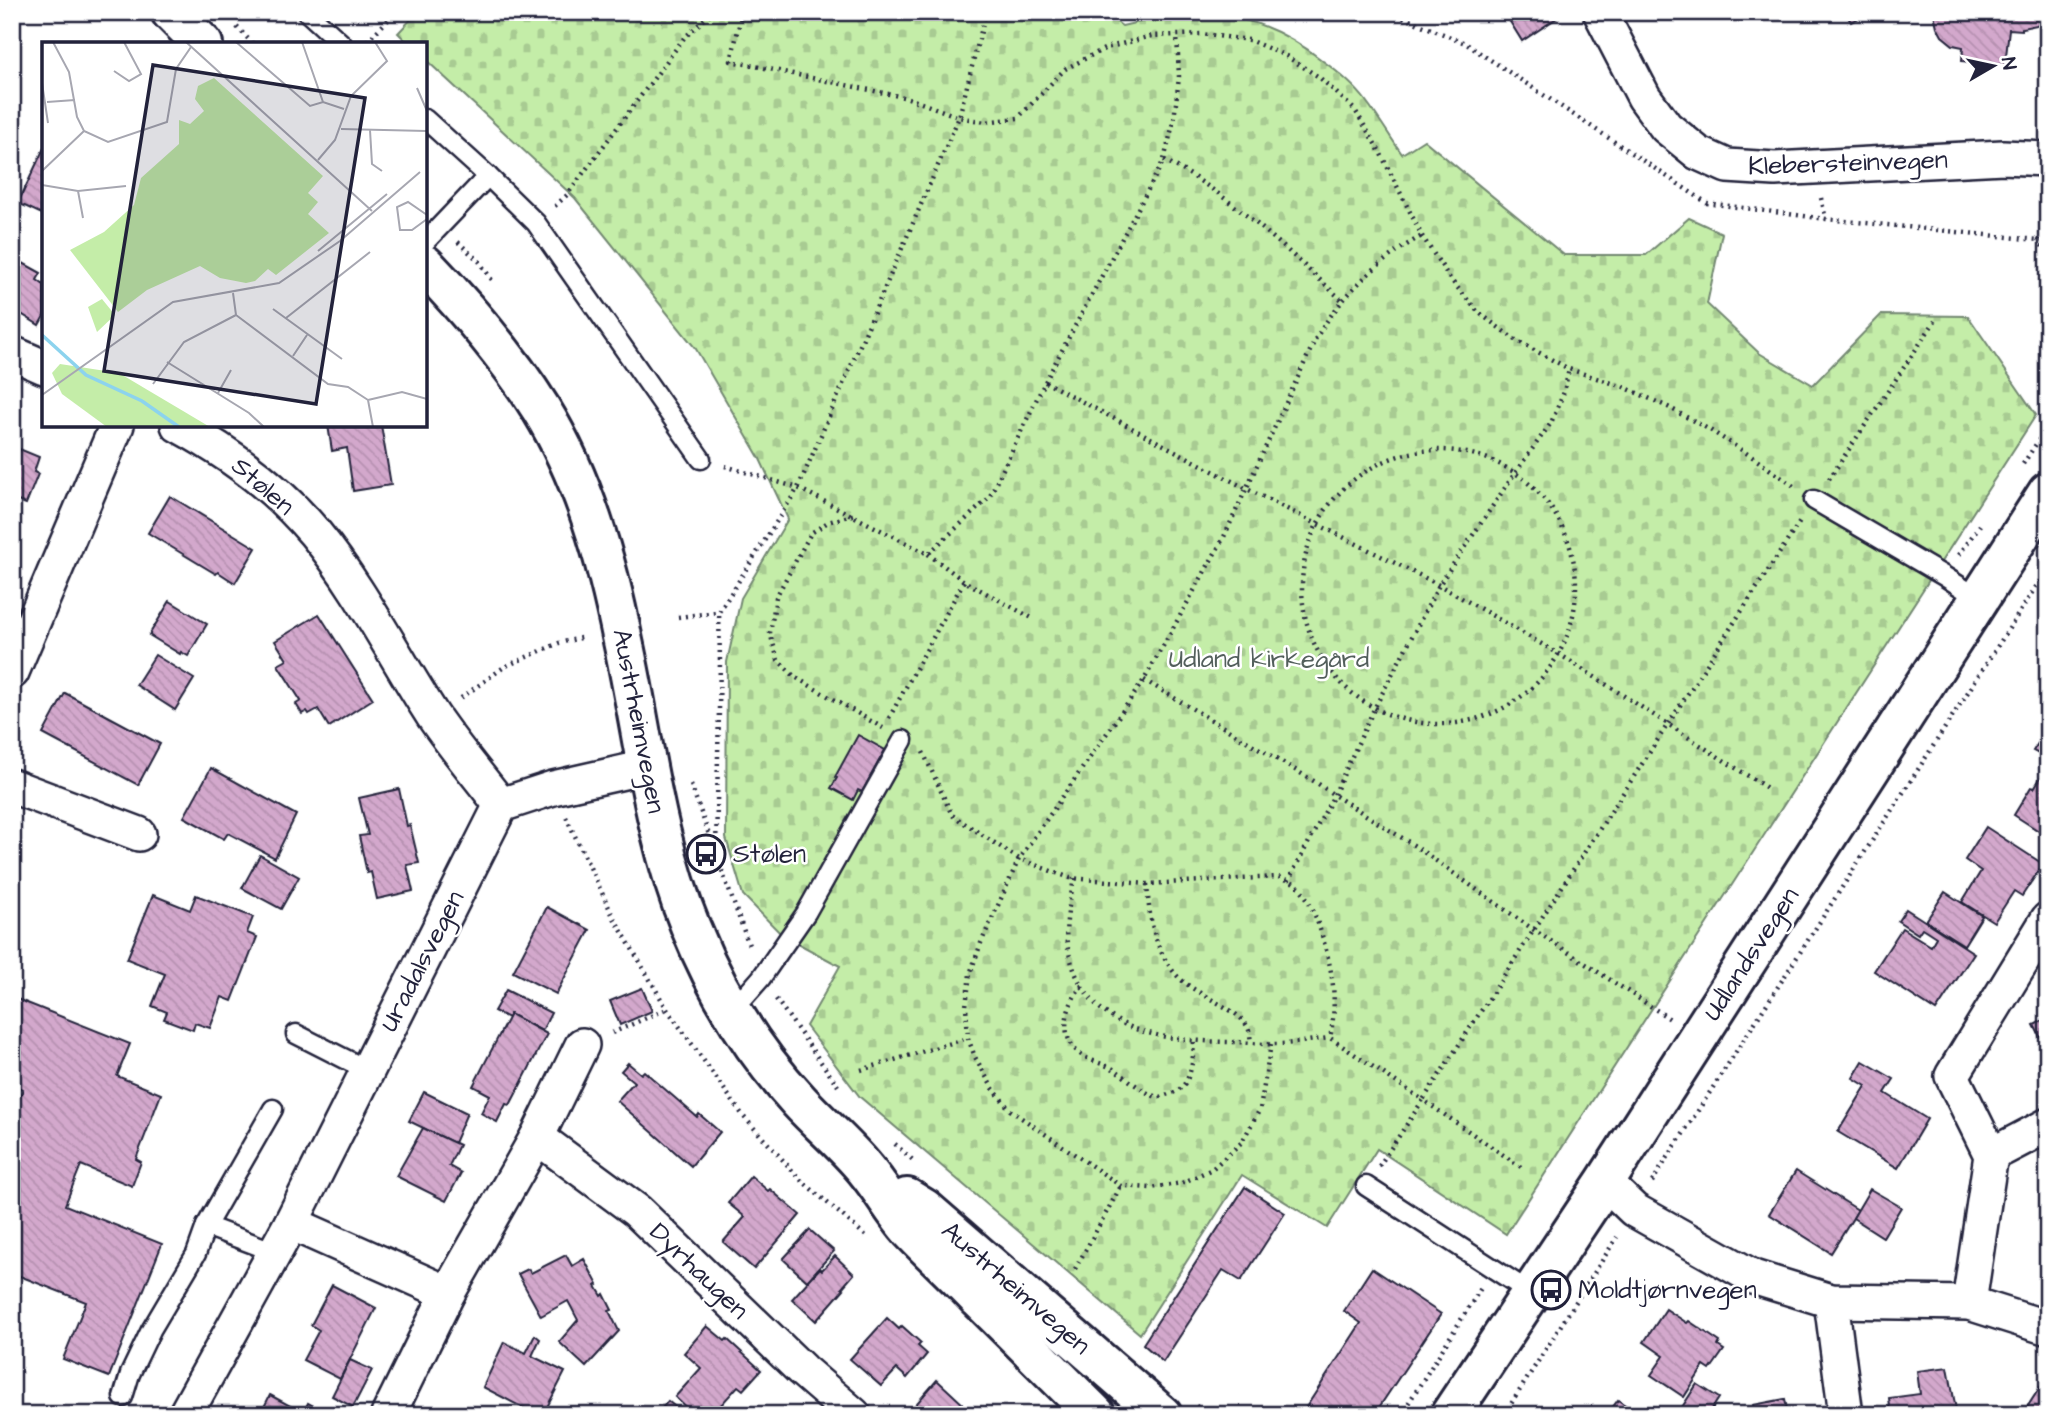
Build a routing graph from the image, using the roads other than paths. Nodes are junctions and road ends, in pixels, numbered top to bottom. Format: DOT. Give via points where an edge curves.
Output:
graph roads {
  1 [pos="171,12"];
  2 [pos="307,12"];
  3 [pos="1601,12"];
  4 [pos="201,42"];
  5 [pos="340,42"];
  6 [pos="427,121"];
  7 [pos="2048,159"];
  8 [pos="488,176"];
  9 [pos="427,240"];
  10 [pos="427,267"];
  11 [pos="12,354"];
  12 [pos="42,367"];
  13 [pos="116,427"];
  14 [pos="181,427"];
  15 [pos="701,459"];
  16 [pos="2048,492"];
  17 [pos="1814,500"];
  18 [pos="1978,598"];
  19 [pos="12,672"];
  20 [pos="903,740"];
  21 [pos="646,767"];
  22 [pos="12,786"];
  23 [pos="501,805"];
  24 [pos="139,834"];
  25 [pos="2048,919"];
  26 [pos="731,1012"];
  27 [pos="296,1034"];
  28 [pos="582,1045"];
  29 [pos="367,1070"];
  30 [pos="272,1109"];
  31 [pos="2048,1125"];
  32 [pos="537,1137"];
  33 [pos="1991,1155"];
  34 [pos="865,1169"];
  35 [pos="1605,1182"];
  36 [pos="1366,1186"];
  37 [pos="291,1223"];
  38 [pos="206,1226"];
  39 [pos="275,1252"];
  40 [pos="448,1293"];
  41 [pos="1531,1293"];
  42 [pos="1831,1301"];
  43 [pos="1969,1303"];
  44 [pos="2048,1328"];
  45 [pos="123,1397"];
  46 [pos="1174,1406"];
  47 [pos="391,1414"];
  48 [pos="185,1415"];
  49 [pos="854,1415"];
  50 [pos="1096,1415"];
  51 [pos="1450,1415"];
  52 [pos="1846,1415"];
  1 -- 4 [label="main road"];
  2 -- 5 [label="lane"];
  3 -- 7 [label="street, Klebersteinvegen" via="1644,97 1666,127 1698,153 1727,166 1775,169"];
  6 -- 8 [label="lane"];
  8 -- 9 [label="lane"];
  8 -- 15 [label="lane" via="536,223"];
  10 -- 21 [label="main road, Austrheimvegen" via="475,318 521,379 575,477 610,579"];
  11 -- 12 [label="street"];
  13 -- 19 [label="street"];
  14 -- 23 [label="street, Stølen" via="273,491 315,533 434,717"];
  16 -- 18 [label="main road, Udlandsvegen"];
  17 -- 18 [label="lane"];
  18 -- 35 [label="main road, Udlandsvegen"];
  20 -- 26 [label="lane" via="806,913"];
  21 -- 23 [label="street"];
  21 -- 26 [label="main road, Austrheimvegen" via="671,873 689,925"];
  22 -- 24 [label="street"];
  23 -- 29 [label="street, Uradalsvegen"];
  25 -- 33 [label="street" via="1952,1076"];
  26 -- 34 [label="main road, Austrheimvegen" via="775,1073"];
  27 -- 29 [label="lane"];
  28 -- 32 [label="street"];
  29 -- 37 [label="street, Uradalsvegen"];
  30 -- 38 [label="lane"];
  31 -- 33 [label="street"];
  32 -- 40 [label="street"];
  32 -- 49 [label="street, Dyrhaugen" via="637,1210"];
  33 -- 43 [label="street"];
  34 -- 46 [label="main road, Austrheimvegen" via="925,1209"];
  34 -- 50 [label="main road, Austrheimvegen" via="909,1229"];
  35 -- 41 [label="main road, Udlandsvegen"];
  35 -- 42 [label="street" via="1634,1210 1753,1277"];
  36 -- 41 [label="lane"];
  37 -- 39 [label="street, Uradalsvegen"];
  37 -- 40 [label="street"];
  38 -- 39 [label="lane"];
  38 -- 45 [label="lane" via="196,1254 151,1330"];
  39 -- 48 [label="street, Uradalsvegen"];
  40 -- 47 [label="street"];
  41 -- 51 [label="main road, Udlandsvegen"];
  42 -- 43 [label="street"];
  42 -- 52 [label="street"];
  43 -- 44 [label="street"];
}
